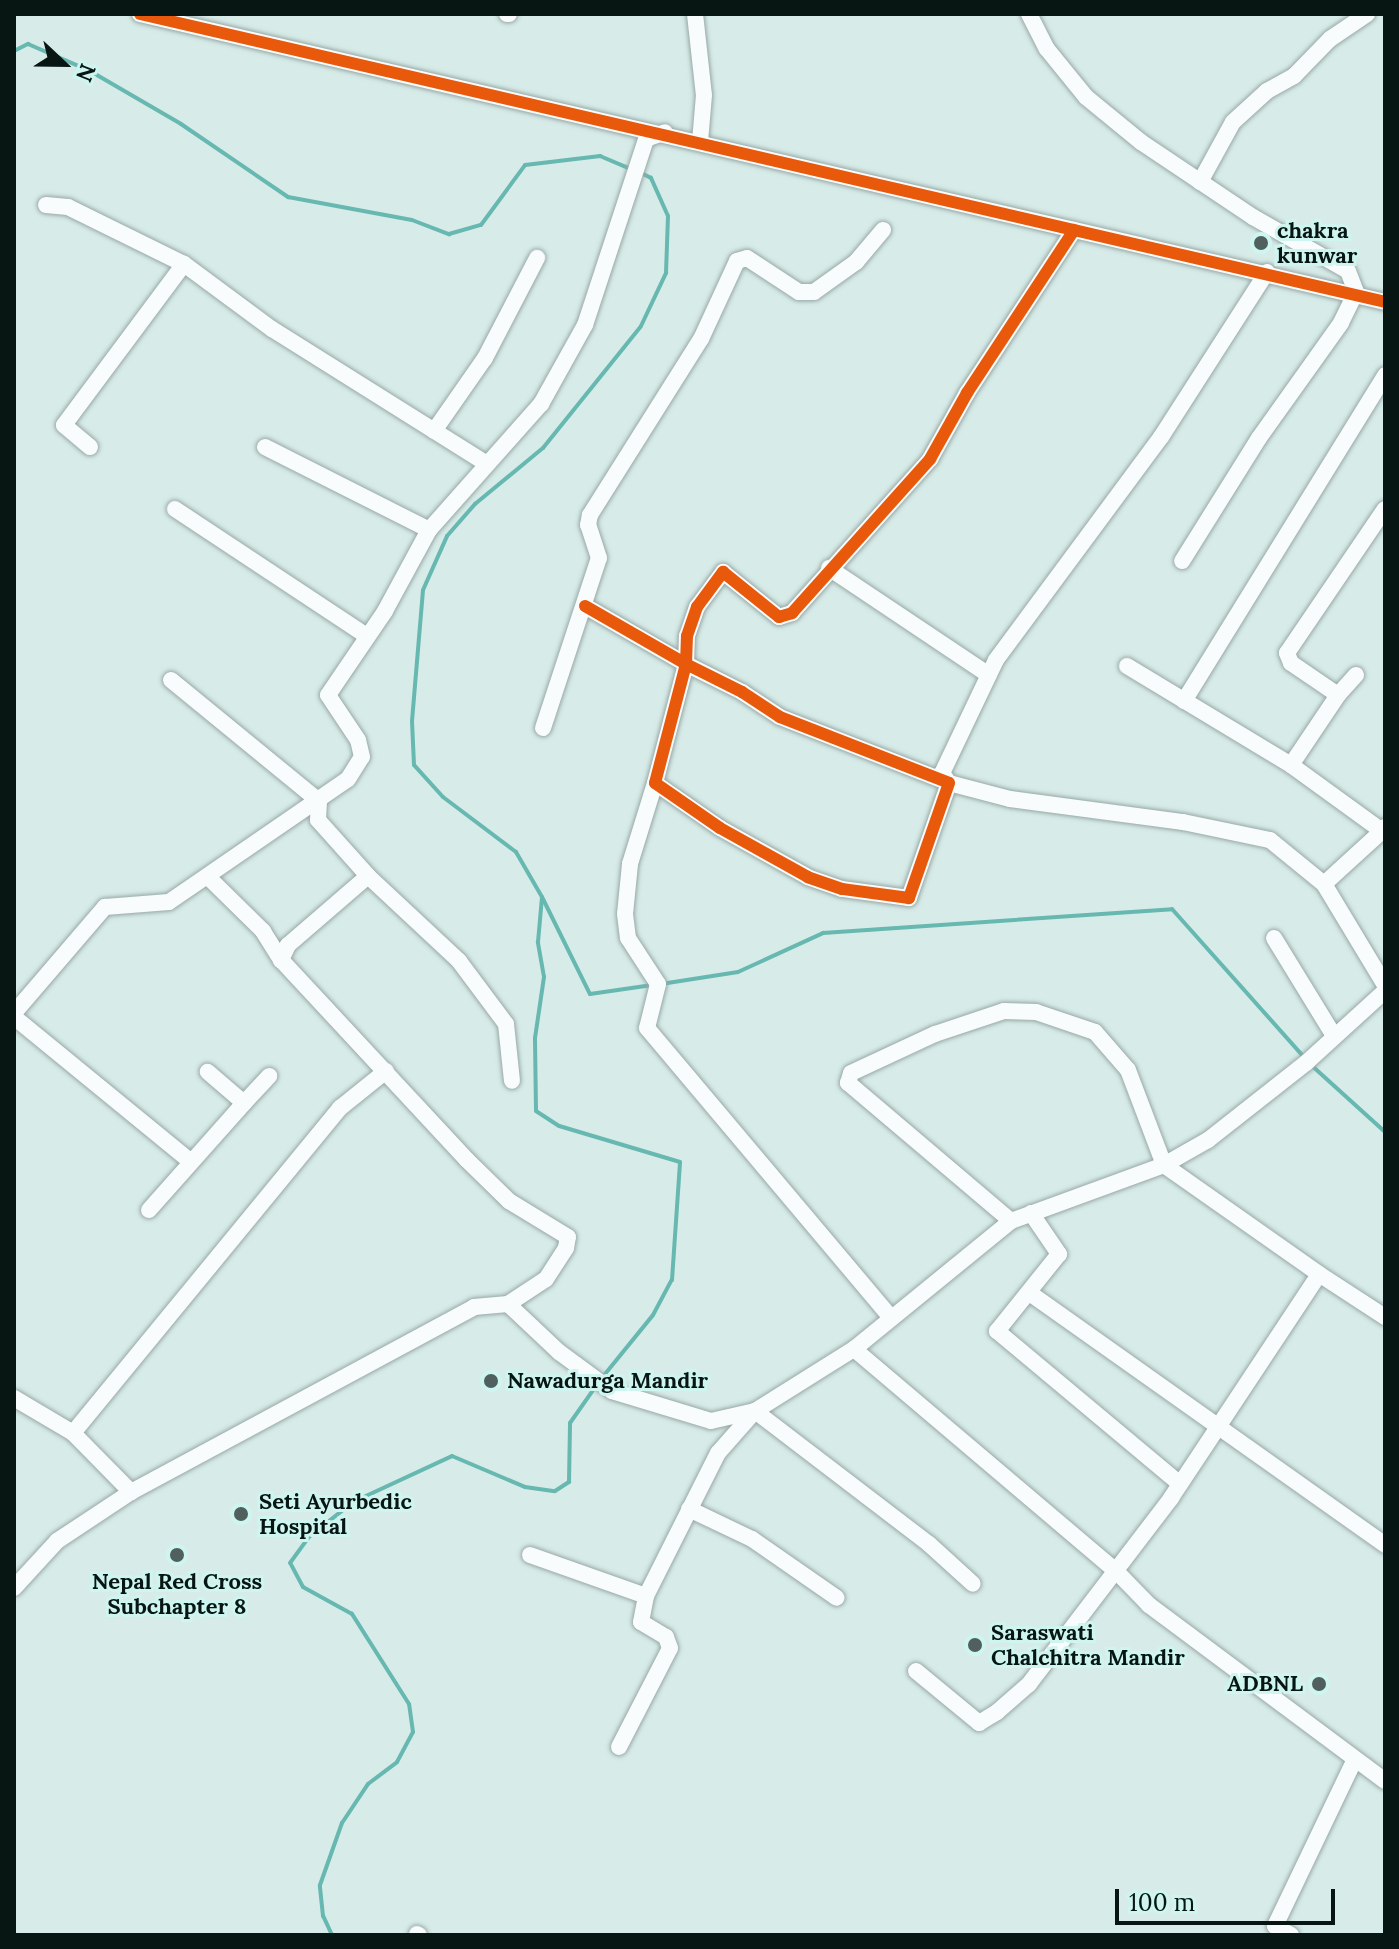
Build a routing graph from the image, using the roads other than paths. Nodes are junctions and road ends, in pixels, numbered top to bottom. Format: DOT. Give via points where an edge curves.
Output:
graph roads {
  1 [pos="140,14"];
  2 [pos="695,14"];
  3 [pos="1029,14"];
  4 [pos="1367,14"];
  5 [pos="665,132"];
  6 [pos="700,142"];
  7 [pos="1200,182"];
  8 [pos="46,205"];
  9 [pos="883,230"];
  10 [pos="1074,230"];
  11 [pos="537,258"];
  12 [pos="184,264"];
  13 [pos="1267,272"];
  14 [pos="1356,292"];
  15 [pos="1385,302"];
  16 [pos="1385,375"];
  17 [pos="434,431"];
  18 [pos="90,447"];
  19 [pos="265,447"];
  20 [pos="486,463"];
  21 [pos="175,509"];
  22 [pos="1385,509"];
  23 [pos="429,530"];
  24 [pos="1182,561"];
  25 [pos="829,568"];
  26 [pos="585,606"];
  27 [pos="367,636"];
  28 [pos="686,664"];
  29 [pos="1127,666"];
  30 [pos="989,675"];
  31 [pos="1356,675"];
  32 [pos="171,680"];
  33 [pos="1338,695"];
  34 [pos="1184,701"];
  35 [pos="543,728"];
  36 [pos="1291,765"];
  37 [pos="655,783"];
  38 [pos="949,783"];
  39 [pos="319,801"];
  40 [pos="1384,829"];
  41 [pos="368,876"];
  42 [pos="209,878"];
  43 [pos="1324,884"];
  44 [pos="1274,938"];
  45 [pos="281,960"];
  46 [pos="1385,985"];
  47 [pos="1385,991"];
  48 [pos="19,992"];
  49 [pos="14,1015"];
  50 [pos="1334,1036"];
  51 [pos="386,1071"];
  52 [pos="208,1072"];
  53 [pos="269,1076"];
  54 [pos="512,1081"];
  55 [pos="244,1103"];
  56 [pos="190,1161"];
  57 [pos="1164,1165"];
  58 [pos="149,1210"];
  59 [pos="1031,1213"];
  60 [pos="1011,1221"];
  61 [pos="1319,1274"];
  62 [pos="1031,1294"];
  63 [pos="508,1304"];
  64 [pos="890,1317"];
  65 [pos="1385,1317"];
  66 [pos="854,1349"];
  67 [pos="14,1398"];
  68 [pos="755,1411"];
  69 [pos="1219,1426"];
  70 [pos="73,1433"];
  71 [pos="1179,1483"];
  72 [pos="131,1492"];
  73 [pos="689,1509"];
  74 [pos="1385,1545"];
  75 [pos="530,1555"];
  76 [pos="1115,1570"];
  77 [pos="973,1584"];
  78 [pos="14,1588"];
  79 [pos="646,1596"];
  80 [pos="837,1598"];
  81 [pos="916,1671"];
  82 [pos="619,1747"];
  83 [pos="1355,1759"];
  84 [pos="1385,1781"];
  85 [pos="1291,1935"];
  1 -- 5 [label="street"];
  2 -- 6 [label="street" via="704,95"];
  3 -- 7 [label="street" via="1047,49 1086,97"];
  4 -- 7 [label="street" via="1233,122"];
  5 -- 6 [label="street"];
  5 -- 20 [label="street" via="646,139 578,338 541,404"];
  6 -- 10 [label="street"];
  7 -- 14 [label="street" via="1348,271"];
  8 -- 12 [label="street" via="68,207"];
  9 -- 26 [label="street" via="856,262 814,292 799,292 747,258 737,261 701,339 590,515 588,525 599,558"];
  10 -- 13 [label="street"];
  10 -- 25 [label="street" via="930,459"];
  11 -- 17 [label="street" via="485,358"];
  12 -- 17 [label="street" via="272,329"];
  12 -- 18 [label="street" via="64,425"];
  13 -- 14 [label="street"];
  13 -- 30 [label="street" via="1161,437 1032,607"];
  14 -- 15 [label="street"];
  14 -- 24 [label="street" via="1341,323 1259,438"];
  16 -- 34 [label="street"];
  17 -- 20 [label="street"];
  19 -- 23 [label="street"];
  20 -- 23 [label="street"];
  21 -- 27 [label="street"];
  22 -- 33 [label="street" via="1287,653 1291,663"];
  23 -- 27 [label="street"];
  25 -- 28 [label="street" via="784,618 729,575 718,574 697,607"];
  25 -- 30 [label="street"];
  26 -- 28 [label="street"];
  26 -- 35 [label="street"];
  27 -- 39 [label="street" via="328,695 358,740 362,757 348,779"];
  28 -- 37 [label="street"];
  28 -- 38 [label="street" via="780,717"];
  29 -- 34 [label="street"];
  30 -- 38 [label="street" via="942,773"];
  31 -- 33 [label="street"];
  32 -- 39 [label="street"];
  33 -- 36 [label="street"];
  34 -- 36 [label="street"];
  36 -- 40 [label="street"];
  37 -- 38 [label="street" via="720,828 808,877 901,901 912,894"];
  37 -- 64 [label="street" via="630,864 625,914 628,938 658,984 647,1028"];
  38 -- 43 [label="street" via="1010,799 1256,836 1300,860"];
  39 -- 41 [label="street" via="318,820"];
  39 -- 42 [label="street"];
  40 -- 43 [label="street"];
  41 -- 45 [label="street" via="288,945"];
  41 -- 54 [label="street" via="459,961 506,1024"];
  42 -- 45 [label="street" via="263,931"];
  42 -- 48 [label="street" via="169,902 105,907"];
  43 -- 46 [label="street"];
  44 -- 50 [label="street"];
  45 -- 51 [label="street"];
  47 -- 50 [label="street"];
  48 -- 49 [label="street"];
  49 -- 56 [label="street"];
  50 -- 57 [label="street" via="1258,1103"];
  51 -- 63 [label="street" via="509,1201 568,1237 546,1279"];
  51 -- 70 [label="street" via="340,1108"];
  52 -- 55 [label="street"];
  53 -- 55 [label="street"];
  55 -- 56 [label="street"];
  56 -- 58 [label="street"];
  57 -- 59 [label="street"];
  57 -- 60 [label="street" via="1128,1070 1095,1032 1036,1012 1004,1011 851,1073 848,1083"];
  57 -- 61 [label="street"];
  59 -- 60 [label="street"];
  59 -- 62 [label="street" via="1059,1254"];
  60 -- 64 [label="street"];
  61 -- 65 [label="street"];
  61 -- 69 [label="street"];
  62 -- 69 [label="street"];
  62 -- 71 [label="street" via="997,1331"];
  63 -- 68 [label="street" via="559,1352 612,1391 711,1421"];
  63 -- 72 [label="street" via="474,1307"];
  64 -- 66 [label="street"];
  66 -- 68 [label="street"];
  66 -- 76 [label="street"];
  67 -- 70 [label="street"];
  68 -- 73 [label="street" via="718,1453"];
  68 -- 77 [label="street"];
  69 -- 71 [label="street"];
  69 -- 74 [label="street"];
  70 -- 72 [label="street"];
  71 -- 76 [label="street"];
  72 -- 78 [label="street" via="57,1541"];
  73 -- 79 [label="street"];
  73 -- 80 [label="street" via="752,1539"];
  75 -- 79 [label="street"];
  76 -- 81 [label="street" via="1029,1684 979,1723"];
  76 -- 83 [label="street" via="1149,1605"];
  79 -- 82 [label="street" via="641,1622 666,1637 670,1648"];
  83 -- 84 [label="street"];
  83 -- 85 [label="street" via="1275,1926"];
}
